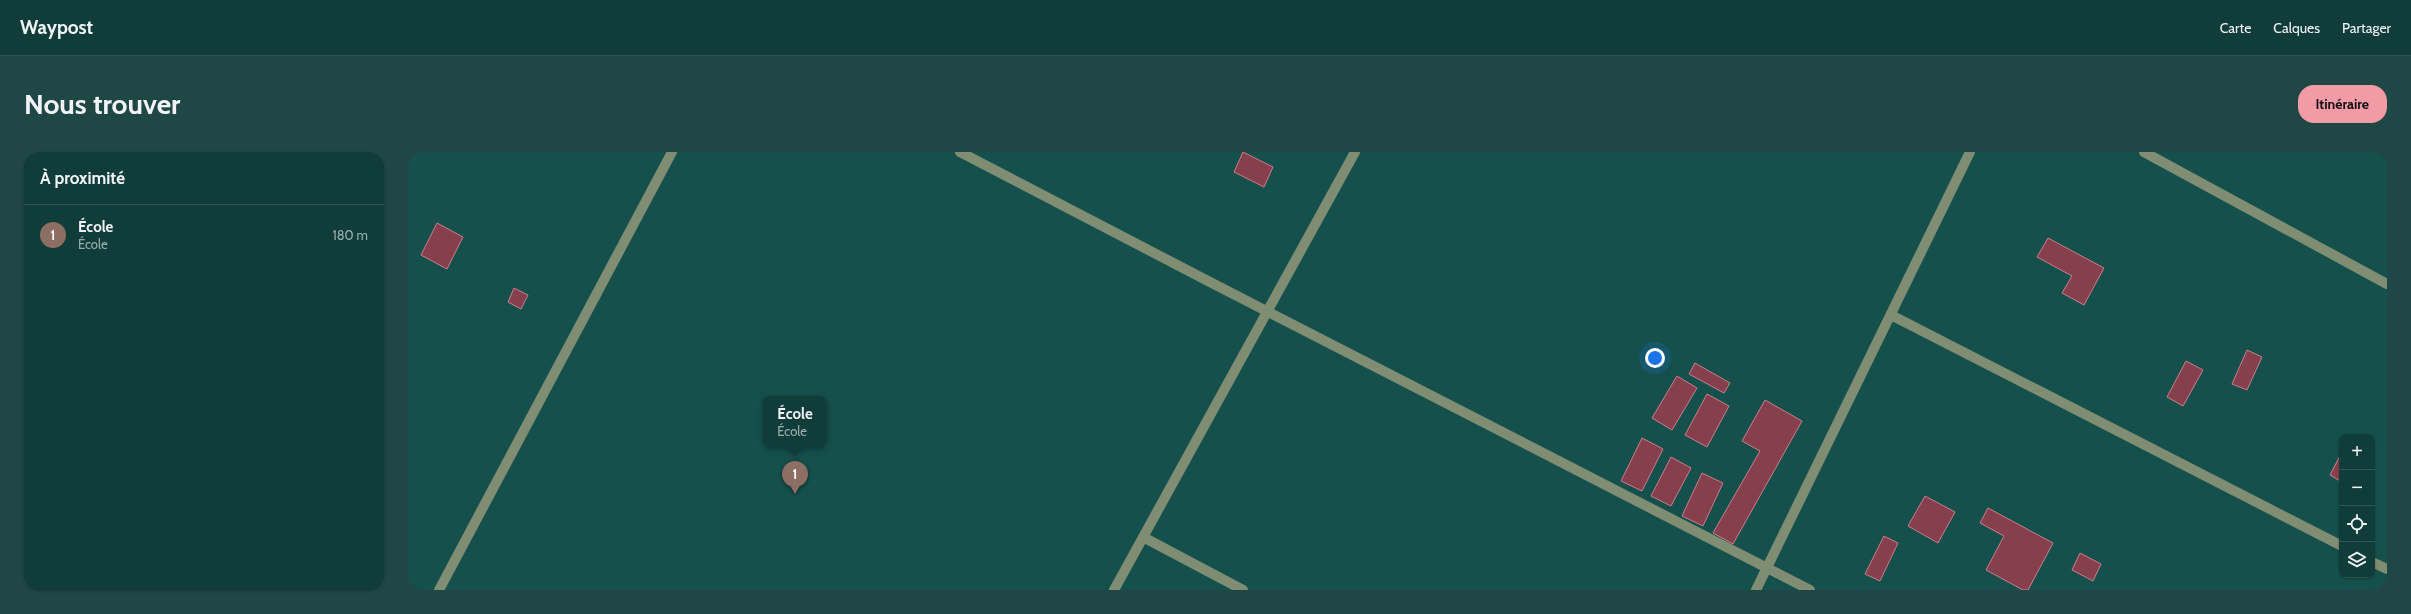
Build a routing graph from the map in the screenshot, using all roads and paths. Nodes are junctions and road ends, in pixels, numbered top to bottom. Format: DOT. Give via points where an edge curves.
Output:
graph roads {
  1 [pos="672,152"];
  2 [pos="960,152"];
  3 [pos="1355,152"];
  4 [pos="1970,152"];
  5 [pos="2144,152"];
  6 [pos="2387,284"];
  7 [pos="1267,312"];
  8 [pos="1890,315"];
  9 [pos="1143,537"];
  10 [pos="2339,544"];
  11 [pos="2375,563"];
  12 [pos="1766,569"];
  13 [pos="2387,569"];
  14 [pos="439,590"];
  15 [pos="1114,590"];
  16 [pos="1243,590"];
  17 [pos="1756,590"];
  18 [pos="1810,590"];
  1 -- 14 [label="street"];
  2 -- 7 [label="street"];
  3 -- 7 [label="street"];
  4 -- 8 [label="street"];
  5 -- 6 [label="street"];
  7 -- 9 [label="street"];
  7 -- 12 [label="street"];
  8 -- 10 [label="street"];
  8 -- 12 [label="street"];
  9 -- 15 [label="street"];
  9 -- 16 [label="street"];
  11 -- 13 [label="street"];
  12 -- 17 [label="street"];
  12 -- 18 [label="street"];
}
